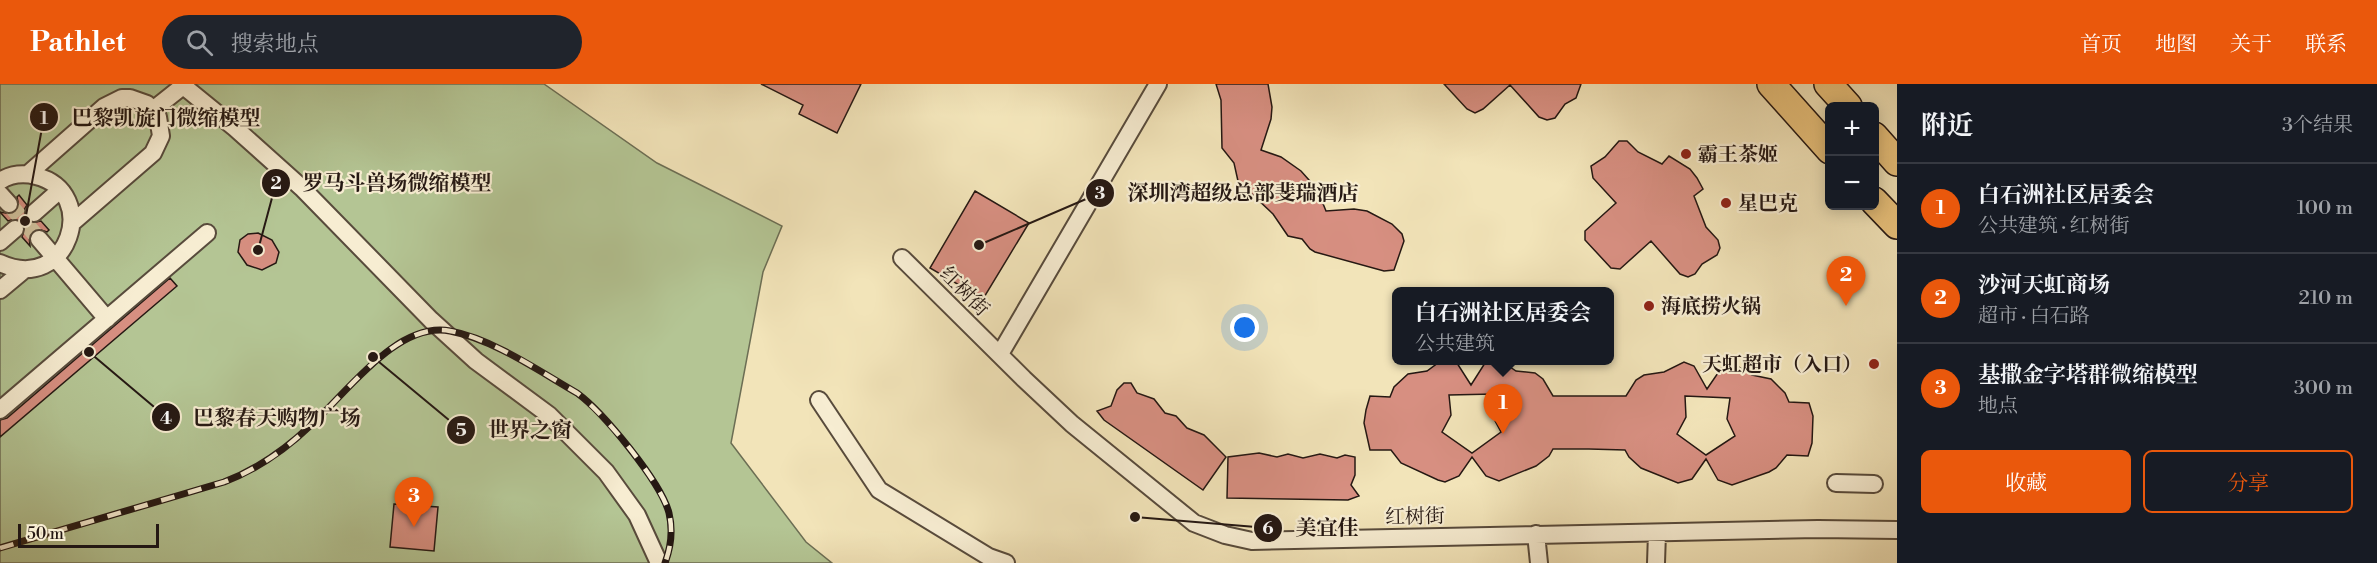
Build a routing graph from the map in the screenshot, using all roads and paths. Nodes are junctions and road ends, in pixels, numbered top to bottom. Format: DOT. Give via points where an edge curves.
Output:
graph roads {
  1 [pos="1158,84"];
  2 [pos="1771,84"];
  3 [pos="1828,84"];
  4 [pos="182,85"];
  5 [pos="1844,102"];
  6 [pos="154,109"];
  7 [pos="1879,141"];
  8 [pos="1825,144"];
  9 [pos="1897,162"];
  10 [pos="28,174"];
  11 [pos="0,181"];
  12 [pos="60,190"];
  13 [pos="1879,205"];
  14 [pos="34,213"];
  15 [pos="72,223"];
  16 [pos="1897,225"];
  17 [pos="15,229"];
  18 [pos="207,234"];
  19 [pos="39,239"];
  20 [pos="0,242"];
  21 [pos="56,258"];
  22 [pos="902,258"];
  23 [pos="0,263"];
  24 [pos="24,270"];
  25 [pos="0,290"];
  26 [pos="107,319"];
  27 [pos="999,354"];
  28 [pos="819,400"];
  29 [pos="0,410"];
  30 [pos="1836,483"];
  31 [pos="1874,484"];
  32 [pos="1897,530"];
  33 [pos="1657,533"];
  34 [pos="1536,534"];
  35 [pos="659,563"];
  36 [pos="1006,563"];
  37 [pos="1539,563"];
  38 [pos="1656,563"];
  1 -- 27 [label="street"];
  2 -- 8 [label="main road"];
  3 -- 5 [label="main road"];
  4 -- 6 [label="street"];
  4 -- 35 [label="street" via="302,188 476,361 557,423 612,481 637,515"];
  6 -- 10 [label="street" via="130,98 112,102"];
  6 -- 15 [label="street" via="161,128 159,145"];
  7 -- 9 [label="main road"];
  10 -- 11 [label="street"];
  10 -- 12 [label="street"];
  12 -- 14 [label="street"];
  12 -- 15 [label="street" via="67,200"];
  13 -- 16 [label="main road"];
  15 -- 21 [label="street" via="70,236"];
  17 -- 20 [label="street"];
  18 -- 26 [label="street"];
  19 -- 21 [label="street"];
  21 -- 24 [label="street"];
  21 -- 26 [label="street"];
  22 -- 27 [label="street, 红树街"];
  23 -- 24 [label="street"];
  24 -- 25 [label="street"];
  26 -- 29 [label="street"];
  27 -- 34 [label="street, 红树街" via="1072,424 1194,523 1225,535 1252,541"];
  28 -- 36 [label="street" via="879,490 989,557"];
  30 -- 31 [label="street"];
  32 -- 33 [label="street, 红树街"];
  33 -- 34 [label="street, 红树街"];
  33 -- 38 [label="street"];
  34 -- 37 [label="street"];
}
